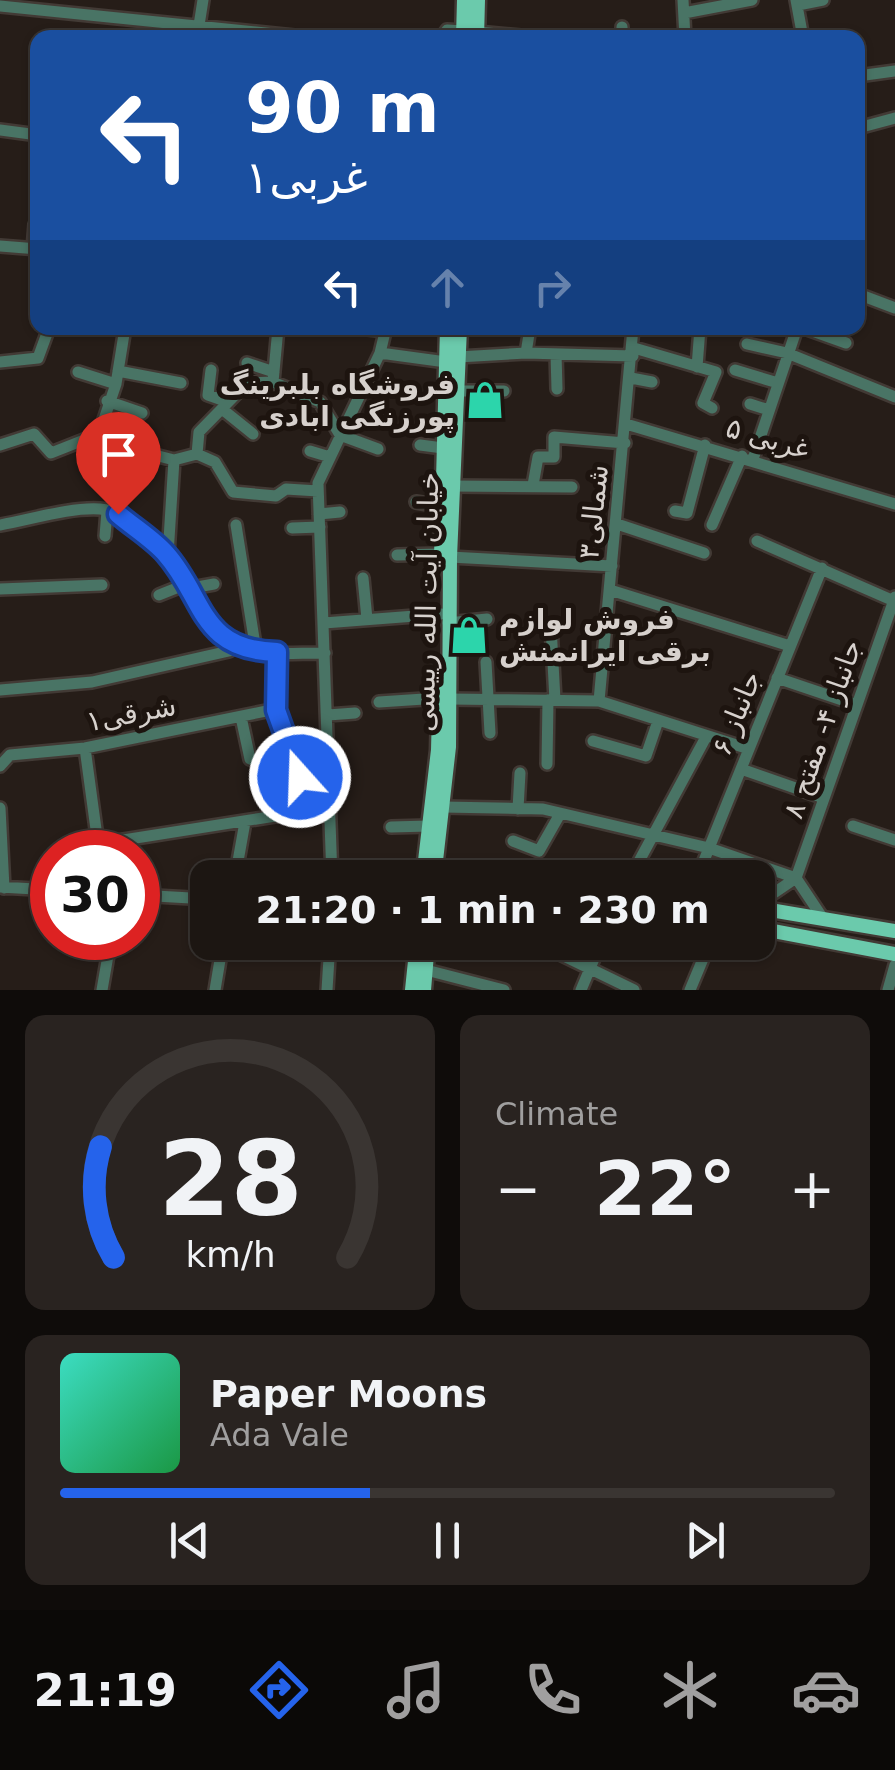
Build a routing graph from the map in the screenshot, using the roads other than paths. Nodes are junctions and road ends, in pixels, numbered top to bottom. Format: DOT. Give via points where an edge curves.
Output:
graph roads {
  1 [pos="203,0"];
  2 [pos="464,0"];
  3 [pos="478,0"];
  4 [pos="752,0"];
  5 [pos="823,0"];
  6 [pos="797,3"];
  7 [pos="0,6"];
  8 [pos="684,7"];
  9 [pos="183,30"];
  10 [pos="198,30"];
  11 [pos="469,30"];
  12 [pos="471,30"];
  13 [pos="802,30"];
  14 [pos="895,71"];
  15 [pos="865,75"];
  16 [pos="895,118"];
  17 [pos="865,126"];
  18 [pos="0,130"];
  19 [pos="30,134"];
  20 [pos="0,246"];
  21 [pos="30,249"];
  22 [pos="865,297"];
  23 [pos="895,308"];
  24 [pos="46,335"];
  25 [pos="124,335"];
  26 [pos="277,335"];
  27 [pos="384,335"];
  28 [pos="448,335"];
  29 [pos="458,335"];
  30 [pos="529,335"];
  31 [pos="633,335"];
  32 [pos="699,335"];
  33 [pos="797,335"];
  34 [pos="821,335"];
  35 [pos="846,343"];
  36 [pos="747,344"];
  37 [pos="633,352"];
  38 [pos="380,353"];
  39 [pos="526,353"];
  40 [pos="788,353"];
  41 [pos="556,354"];
  42 [pos="452,360"];
  43 [pos="0,362"];
  44 [pos="246,364"];
  45 [pos="697,367"];
  46 [pos="211,370"];
  47 [pos="735,370"];
  48 [pos="78,372"];
  49 [pos="273,377"];
  50 [pos="117,378"];
  51 [pos="631,378"];
  52 [pos="652,382"];
  53 [pos="181,383"];
  54 [pos="778,383"];
  55 [pos="557,389"];
  56 [pos="456,391"];
  57 [pos="504,391"];
  58 [pos="895,398"];
  59 [pos="107,401"];
  60 [pos="750,404"];
  61 [pos="225,406"];
  62 [pos="712,408"];
  63 [pos="769,410"];
  64 [pos="142,413"];
  65 [pos="626,424"];
  66 [pos="252,434"];
  67 [pos="340,435"];
  68 [pos="97,440"];
  69 [pos="624,443"];
  70 [pos="0,445"];
  71 [pos="420,445"];
  72 [pos="705,446"];
  73 [pos="442,448"];
  74 [pos="378,449"];
  75 [pos="310,451"];
  76 [pos="197,454"];
  77 [pos="330,457"];
  78 [pos="748,457"];
  79 [pos="174,460"];
  80 [pos="533,485"];
  81 [pos="452,486"];
  82 [pos="572,487"];
  83 [pos="318,491"];
  84 [pos="416,502"];
  85 [pos="895,504"];
  86 [pos="440,506"];
  87 [pos="675,510"];
  88 [pos="107,512"];
  89 [pos="340,512"];
  90 [pos="319,520"];
  91 [pos="616,524"];
  92 [pos="236,525"];
  93 [pos="712,525"];
  94 [pos="0,526"];
  95 [pos="292,528"];
  96 [pos="105,536"];
  97 [pos="169,537"];
  98 [pos="186,538"];
  99 [pos="757,541"];
  100 [pos="704,553"];
  101 [pos="397,555"];
  102 [pos="168,556"];
  103 [pos="445,556"];
  104 [pos="612,566"];
  105 [pos="822,568"];
  106 [pos="364,578"];
  107 [pos="214,584"];
  108 [pos="102,585"];
  109 [pos="185,587"];
  110 [pos="0,588"];
  111 [pos="610,590"];
  112 [pos="159,594"];
  113 [pos="894,599"];
  114 [pos="444,618"];
  115 [pos="487,618"];
  116 [pos="367,620"];
  117 [pos="324,623"];
  118 [pos="551,626"];
  119 [pos="235,645"];
  120 [pos="790,646"];
  121 [pos="256,651"];
  122 [pos="277,652"];
  123 [pos="325,652"];
  124 [pos="486,662"];
  125 [pos="778,678"];
  126 [pos="0,690"];
  127 [pos="444,698"];
  128 [pos="488,700"];
  129 [pos="552,700"];
  130 [pos="599,701"];
  131 [pos="379,702"];
  132 [pos="857,705"];
  133 [pos="276,710"];
  134 [pos="356,712"];
  135 [pos="328,714"];
  136 [pos="241,717"];
  137 [pos="658,720"];
  138 [pos="490,733"];
  139 [pos="706,737"];
  140 [pos="593,740"];
  141 [pos="85,748"];
  142 [pos="749,749"];
  143 [pos="250,759"];
  144 [pos="547,764"];
  145 [pos="0,766"];
  146 [pos="740,769"];
  147 [pos="520,773"];
  148 [pos="824,798"];
  149 [pos="332,807"];
  150 [pos="442,807"];
  151 [pos="0,808"];
  152 [pos="518,809"];
  153 [pos="312,810"];
  154 [pos="560,814"];
  155 [pos="244,822"];
  156 [pos="391,826"];
  157 [pos="429,826"];
  158 [pos="854,826"];
  159 [pos="651,837"];
  160 [pos="895,840"];
  161 [pos="514,841"];
  162 [pos="709,848"];
  163 [pos="238,860"];
  164 [pos="332,860"];
  165 [pos="431,860"];
  166 [pos="434,860"];
  167 [pos="639,860"];
  168 [pos="704,860"];
  169 [pos="796,878"];
  170 [pos="2,888"];
  171 [pos="30,889"];
  172 [pos="775,892"];
  173 [pos="160,896"];
  174 [pos="190,898"];
  175 [pos="775,911"];
  176 [pos="824,920"];
  177 [pos="775,931"];
  178 [pos="895,932"];
  179 [pos="895,954"];
  180 [pos="107,960"];
  181 [pos="221,960"];
  182 [pos="329,960"];
  183 [pos="415,960"];
  184 [pos="427,960"];
  185 [pos="569,960"];
  186 [pos="594,960"];
  187 [pos="702,960"];
  188 [pos="895,965"];
  189 [pos="426,970"];
  190 [pos="590,971"];
  191 [pos="218,989"];
  192 [pos="102,990"];
  193 [pos="327,990"];
  194 [pos="412,990"];
  195 [pos="424,990"];
  196 [pos="504,990"];
  197 [pos="580,990"];
  198 [pos="634,990"];
  199 [pos="690,990"];
  200 [pos="888,990"];
  1 -- 10 [label="street"];
  2 -- 11 [label="main road"];
  3 -- 12 [label="main road"];
  4 -- 8 [label="street"];
  5 -- 6 [label="street"];
  6 -- 13 [label="street"];
  7 -- 9 [label="street"];
  14 -- 15 [label="street"];
  16 -- 17 [label="street"];
  18 -- 19 [label="street"];
  20 -- 21 [label="street"];
  22 -- 23 [label="street"];
  24 -- 43 [label="street" via="38,358"];
  25 -- 50 [label="street"];
  26 -- 49 [label="street"];
  27 -- 38 [label="street"];
  28 -- 42 [label="main road, خیابان آیت الله رییسی"];
  29 -- 42 [label="main road, خیابان آیت الله رییسی"];
  30 -- 39 [label="street"];
  31 -- 37 [label="street, شمالی۳"];
  32 -- 45 [label="street"];
  33 -- 40 [label="street"];
  34 -- 35 [label="street"];
  36 -- 40 [label="street"];
  37 -- 41 [label="street"];
  37 -- 45 [label="street"];
  37 -- 51 [label="street, شمالی۳"];
  38 -- 42 [label="street"];
  38 -- 67 [label="street"];
  39 -- 41 [label="street"];
  39 -- 42 [label="street"];
  40 -- 54 [label="street"];
  40 -- 58 [label="street"];
  41 -- 55 [label="street"];
  42 -- 56 [label="main road, خیابان آیت الله رییسی"];
  42 -- 73 [label="main road, خیابان آیت الله رییسی"];
  44 -- 49 [label="street"];
  45 -- 62 [label="street" via="716,372 703,403"];
  46 -- 61 [label="street" via="208,394"];
  47 -- 54 [label="street"];
  48 -- 50 [label="street"];
  49 -- 61 [label="street" via="247,383"];
  49 -- 67 [label="street" via="320,402"];
  50 -- 53 [label="street"];
  50 -- 59 [label="street"];
  51 -- 52 [label="street"];
  51 -- 65 [label="street, شمالی۳"];
  54 -- 63 [label="street"];
  56 -- 57 [label="street"];
  56 -- 81 [label="main road, خیابان آیت الله رییسی"];
  59 -- 64 [label="street"];
  59 -- 68 [label="street"];
  60 -- 63 [label="street"];
  61 -- 66 [label="street"];
  61 -- 76 [label="street" via="199,432"];
  63 -- 78 [label="street"];
  65 -- 69 [label="street, شمالی۳"];
  65 -- 72 [label="street, غربی ۵"];
  67 -- 74 [label="street"];
  67 -- 77 [label="street"];
  68 -- 70 [label="street" via="51,453 34,434"];
  68 -- 79 [label="street"];
  69 -- 80 [label="street" via="554,437 554,457 538,458"];
  69 -- 91 [label="street, شمالی۳"];
  71 -- 73 [label="street"];
  72 -- 78 [label="street, غربی ۵"];
  72 -- 87 [label="street" via="688,513"];
  73 -- 86 [label="main road, خیابان آیت الله رییسی"];
  75 -- 77 [label="street"];
  76 -- 79 [label="street"];
  76 -- 83 [label="street" via="215,462 233,492"];
  77 -- 83 [label="street"];
  78 -- 85 [label="street, غربی ۵"];
  78 -- 93 [label="street"];
  79 -- 97 [label="street"];
  80 -- 81 [label="street"];
  80 -- 82 [label="street"];
  81 -- 103 [label="main road, خیابان آیت الله رییسی"];
  83 -- 90 [label="street"];
  84 -- 86 [label="street"];
  86 -- 103 [label="main road, خیابان آیت الله رییسی"];
  88 -- 94 [label="street"];
  88 -- 96 [label="street"];
  88 -- 102 [label="street"];
  89 -- 90 [label="street"];
  90 -- 95 [label="street"];
  90 -- 117 [label="street"];
  91 -- 100 [label="street"];
  91 -- 104 [label="street, شمالی۳"];
  92 -- 121 [label="street"];
  97 -- 98 [label="street"];
  97 -- 102 [label="street"];
  99 -- 105 [label="street"];
  101 -- 103 [label="street"];
  102 -- 109 [label="street"];
  103 -- 104 [label="street"];
  103 -- 114 [label="main road, خیابان آیت الله رییسی"];
  104 -- 111 [label="street, شمالی۳"];
  105 -- 113 [label="street"];
  105 -- 120 [label="street, جانباز ۶"];
  106 -- 116 [label="street"];
  107 -- 109 [label="street"];
  108 -- 110 [label="street"];
  109 -- 112 [label="street"];
  109 -- 119 [label="street" via="196,608"];
  111 -- 120 [label="street"];
  111 -- 130 [label="street, شمالی۳"];
  113 -- 132 [label="street, جانباز ۴- مفتح ۸"];
  114 -- 115 [label="street"];
  114 -- 116 [label="street"];
  114 -- 127 [label="main road, خیابان آیت الله رییسی"];
  116 -- 117 [label="street"];
  117 -- 123 [label="street"];
  118 -- 129 [label="street"];
  119 -- 121 [label="street"];
  119 -- 126 [label="street" via="92,682"];
  120 -- 125 [label="street, جانباز ۶"];
  121 -- 122 [label="street"];
  122 -- 123 [label="street"];
  122 -- 133 [label="street"];
  123 -- 135 [label="street"];
  124 -- 128 [label="street"];
  125 -- 132 [label="street"];
  125 -- 142 [label="street, جانباز ۶"];
  127 -- 128 [label="street"];
  127 -- 131 [label="street"];
  127 -- 150 [label="main road, خیابان آیت الله رییسی"];
  127 -- 157 [label="main road, خیابان آیت الله رییسی"];
  128 -- 129 [label="street"];
  128 -- 138 [label="street"];
  129 -- 130 [label="street"];
  129 -- 144 [label="street"];
  130 -- 137 [label="street"];
  132 -- 148 [label="street, جانباز ۴- مفتح ۸"];
  133 -- 136 [label="street, شرقی۱"];
  133 -- 153 [label="street"];
  134 -- 135 [label="street"];
  135 -- 149 [label="street"];
  136 -- 141 [label="street, شرقی۱"];
  136 -- 143 [label="street"];
  137 -- 139 [label="street"];
  137 -- 140 [label="street" via="646,756"];
  139 -- 142 [label="street"];
  139 -- 159 [label="street"];
  141 -- 145 [label="street, شرقی۱" via="10,755"];
  141 -- 155 [label="street" via="98,844"];
  142 -- 146 [label="street, جانباز ۶"];
  146 -- 148 [label="street"];
  146 -- 162 [label="street, جانباز ۶"];
  147 -- 152 [label="street"];
  148 -- 169 [label="street, جانباز ۴- مفتح ۸"];
  149 -- 153 [label="street"];
  149 -- 164 [label="street"];
  150 -- 152 [label="street"];
  150 -- 166 [label="main road, خیابان آیت الله رییسی"];
  151 -- 170 [label="street"];
  152 -- 154 [label="street"];
  153 -- 155 [label="street"];
  154 -- 159 [label="street"];
  154 -- 161 [label="street" via="539,851"];
  155 -- 163 [label="street"];
  156 -- 157 [label="street"];
  157 -- 165 [label="main road, خیابان آیت الله رییسی"];
  158 -- 160 [label="street"];
  159 -- 162 [label="street"];
  159 -- 167 [label="street"];
  162 -- 168 [label="street, جانباز ۶"];
  162 -- 169 [label="street"];
  169 -- 172 [label="street"];
  169 -- 176 [label="street"];
  170 -- 171 [label="street"];
  173 -- 174 [label="street"];
  175 -- 176 [label="main road"];
  176 -- 178 [label="main road"];
  177 -- 179 [label="main road"];
  180 -- 192 [label="street"];
  181 -- 191 [label="street"];
  182 -- 193 [label="street"];
  183 -- 194 [label="main road"];
  184 -- 189 [label="main road"];
  185 -- 190 [label="street"];
  186 -- 190 [label="street"];
  187 -- 199 [label="street"];
  188 -- 200 [label="street"];
  189 -- 195 [label="main road"];
  189 -- 196 [label="street"];
  190 -- 197 [label="street"];
  190 -- 198 [label="street"];
}
